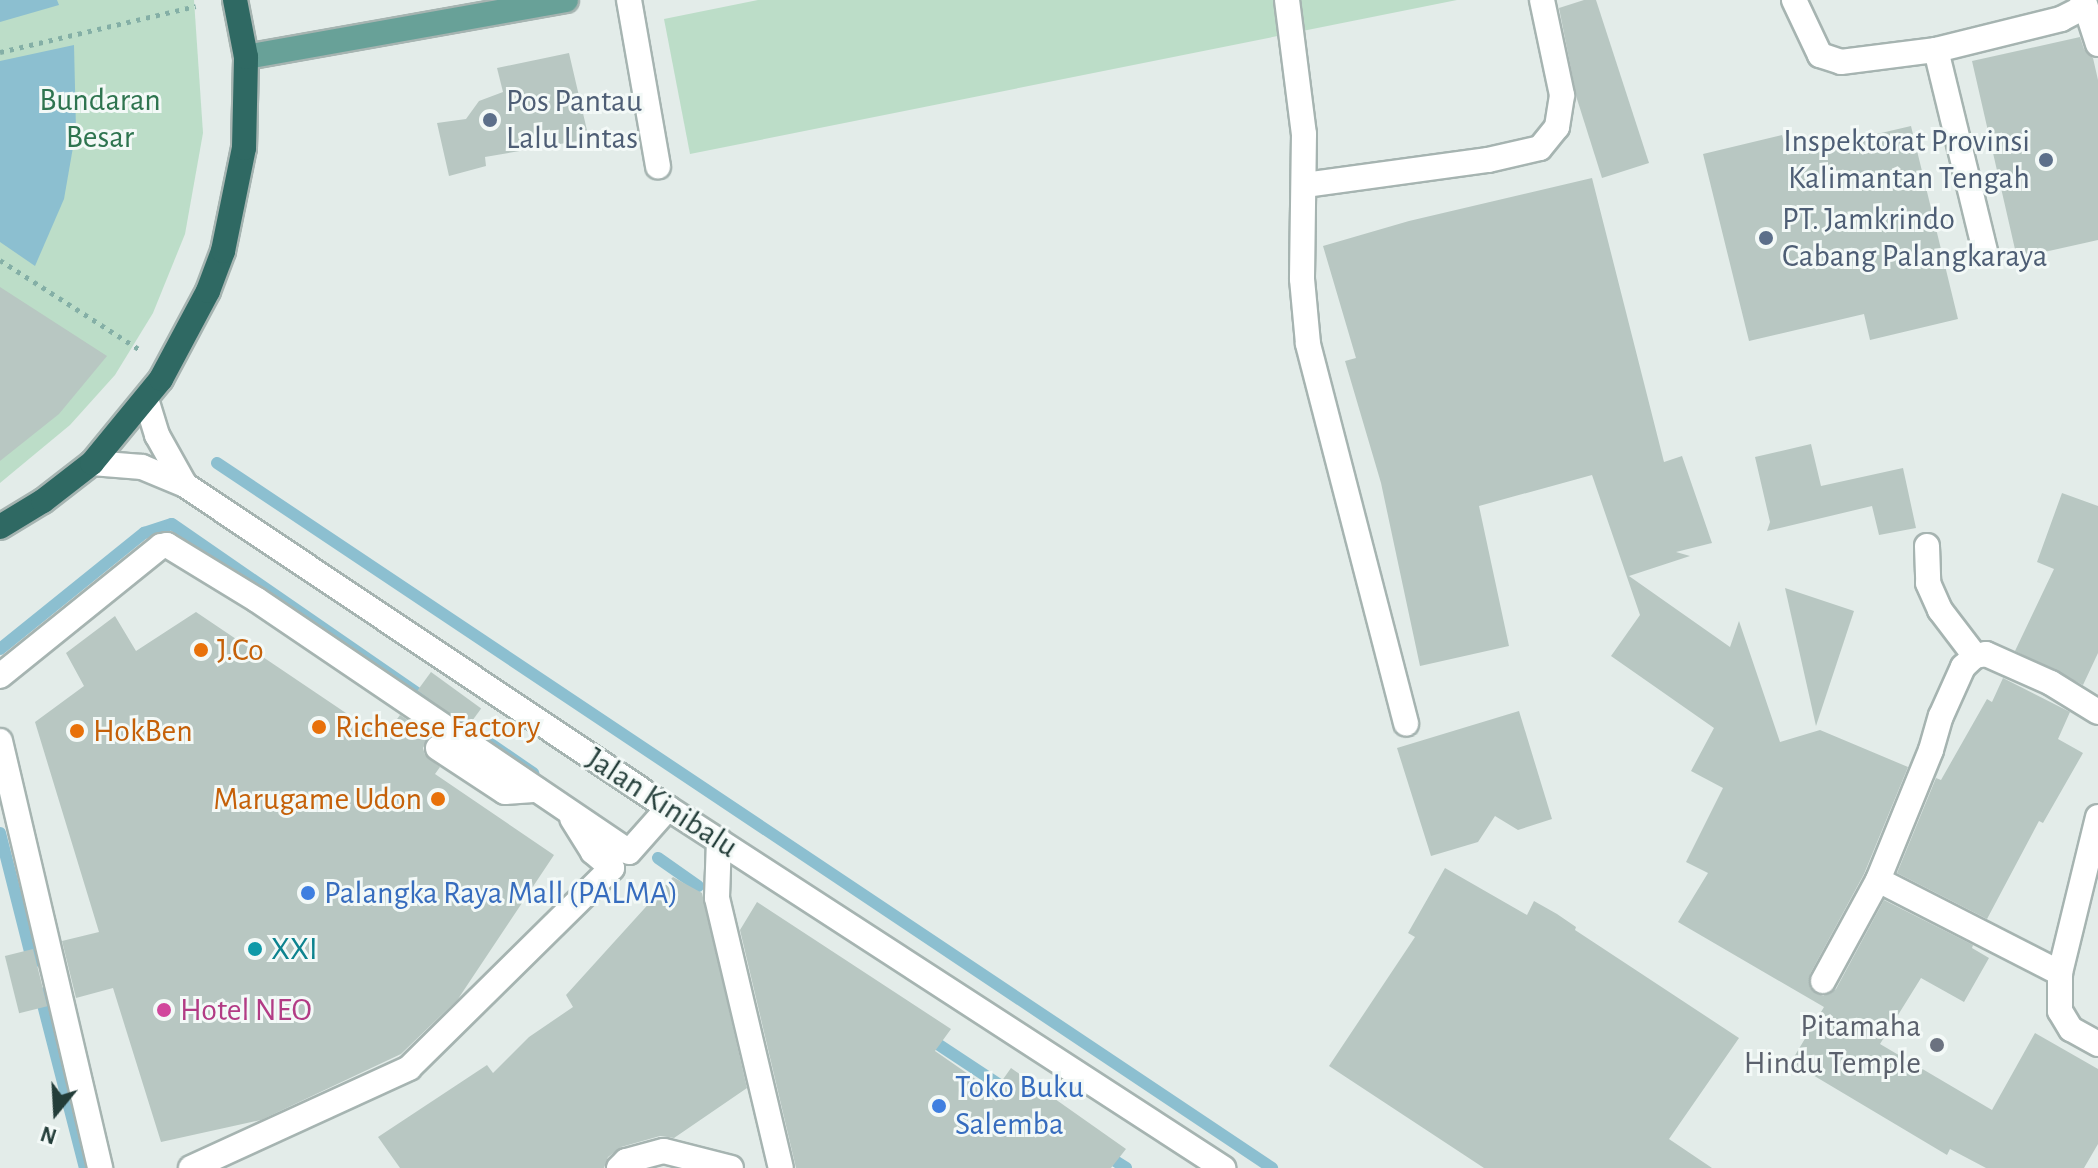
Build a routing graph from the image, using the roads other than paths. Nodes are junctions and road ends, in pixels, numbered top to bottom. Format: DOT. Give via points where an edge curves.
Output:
graph roads {
  1 [pos="235,0"];
  2 [pos="566,0"];
  3 [pos="629,0"];
  4 [pos="1287,0"];
  5 [pos="1542,0"];
  6 [pos="1794,0"];
  7 [pos="2084,2"];
  8 [pos="2098,44"];
  9 [pos="1936,50"];
  10 [pos="246,57"];
  11 [pos="658,166"];
  12 [pos="1305,185"];
  13 [pos="1985,251"];
  14 [pos="146,399"];
  15 [pos="92,463"];
  16 [pos="185,485"];
  17 [pos="0,527"];
  18 [pos="1927,546"];
  19 [pos="1975,656"];
  20 [pos="0,676"];
  21 [pos="2098,712"];
  22 [pos="1406,724"];
  23 [pos="0,741"];
  24 [pos="438,748"];
  25 [pos="537,790"];
  26 [pos="668,808"];
  27 [pos="567,809"];
  28 [pos="2098,817"];
  29 [pos="719,840"];
  30 [pos="1878,880"];
  31 [pos="2060,973"];
  32 [pos="1823,981"];
  33 [pos="79,1008"];
  34 [pos="2098,1044"];
  35 [pos="85,1104"];
  36 [pos="100,1168"];
  37 [pos="191,1168"];
  38 [pos="619,1168"];
  39 [pos="731,1168"];
  40 [pos="781,1168"];
  41 [pos="1223,1168"];
  1 -- 10 [label="highway"];
  2 -- 10 [label="main road"];
  3 -- 11 [label="street"];
  4 -- 12 [label="street"];
  5 -- 12 [label="street" via="1562,95 1557,127 1540,148"];
  6 -- 9 [label="street" via="1820,55 1841,62"];
  7 -- 8 [label="street"];
  7 -- 9 [label="street" via="2061,19"];
  9 -- 13 [label="street"];
  10 -- 14 [label="highway" via="244,148 223,251 180,349"];
  12 -- 22 [label="street" via="1302,279 1308,344"];
  14 -- 15 [label="highway"];
  14 -- 16 [label="street, Jalan Kinibalu" via="157,435"];
  15 -- 16 [label="street" via="142,467"];
  15 -- 17 [label="highway"];
  16 -- 26 [label="street, Jalan Kinibalu"];
  18 -- 19 [label="street" via="1928,583 1934,597"];
  19 -- 21 [label="street" via="1986,654 2051,683"];
  19 -- 30 [label="street" via="1963,667 1941,716"];
  20 -- 25 [label="street" via="167,545"];
  23 -- 35 [label="street"];
  24 -- 25 [label="street" via="505,792"];
  25 -- 27 [label="street"];
  26 -- 27 [label="street" via="629,852"];
  26 -- 29 [label="street, Jalan Kinibalu"];
  27 -- 37 [label="street" via="593,852 612,868 409,1068"];
  28 -- 31 [label="street"];
  29 -- 40 [label="street" via="717,898"];
  29 -- 41 [label="street, Jalan Kinibalu"];
  30 -- 31 [label="street"];
  30 -- 32 [label="street"];
  31 -- 34 [label="street" via="2060,1011 2071,1029"];
  33 -- 35 [label="street" via="94,1077"];
  35 -- 36 [label="street"];
  38 -- 39 [label="street" via="626,1161 664,1151"];
}
